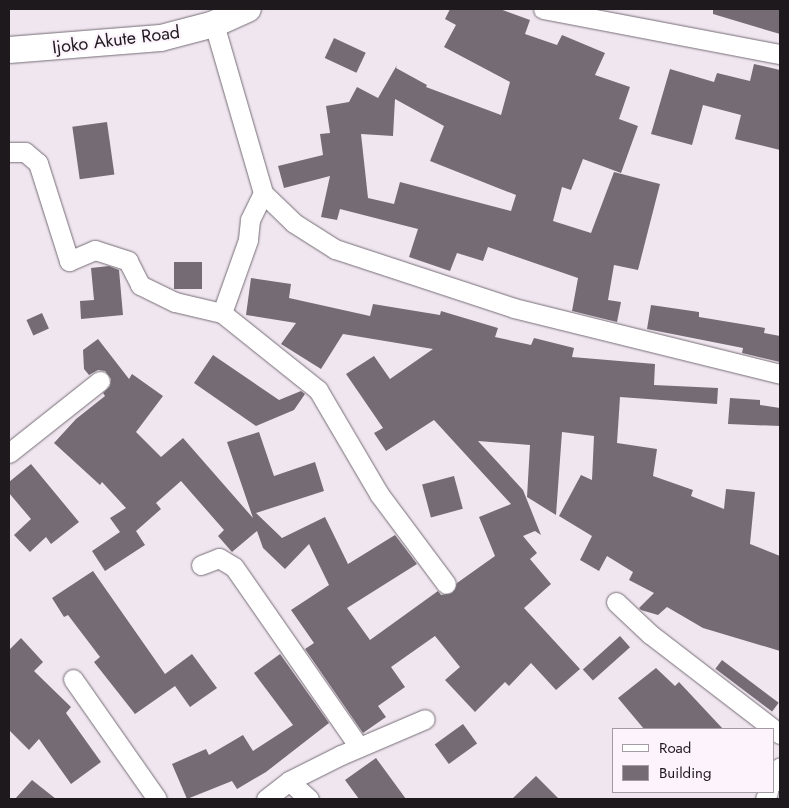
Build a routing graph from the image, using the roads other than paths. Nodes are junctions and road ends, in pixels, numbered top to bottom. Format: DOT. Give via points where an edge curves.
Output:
graph roads {
  1 [pos="543,9"];
  2 [pos="234,14"];
  3 [pos="9,50"];
  4 [pos="780,54"];
  5 [pos="9,152"];
  6 [pos="263,193"];
  7 [pos="222,313"];
  8 [pos="780,374"];
  9 [pos="100,381"];
  10 [pos="9,453"];
  11 [pos="201,565"];
  12 [pos="446,584"];
  13 [pos="616,602"];
  14 [pos="73,679"];
  15 [pos="425,719"];
  16 [pos="772,728"];
  17 [pos="359,747"];
  18 [pos="780,767"];
  19 [pos="289,781"];
  20 [pos="774,781"];
  21 [pos="157,799"];
  22 [pos="266,799"];
  23 [pos="309,799"];
  1 -- 4 [label="street"];
  2 -- 3 [label="main road, Ijoko Akute Road" via="161,38"];
  2 -- 6 [label="street"];
  5 -- 7 [label="street" via="25,152 38,163 69,261 95,250 128,262 140,285 166,298"];
  6 -- 7 [label="street" via="250,220 248,240"];
  6 -- 8 [label="street" via="294,223 336,249 353,255 514,308"];
  7 -- 12 [label="street" via="318,390 379,494"];
  9 -- 10 [label="street"];
  11 -- 17 [label="street" via="219,558 234,567"];
  13 -- 16 [label="street" via="650,634"];
  14 -- 21 [label="street"];
  15 -- 17 [label="street"];
  17 -- 19 [label="street"];
  18 -- 20 [label="street"];
  19 -- 22 [label="street"];
  19 -- 23 [label="street"];
}
